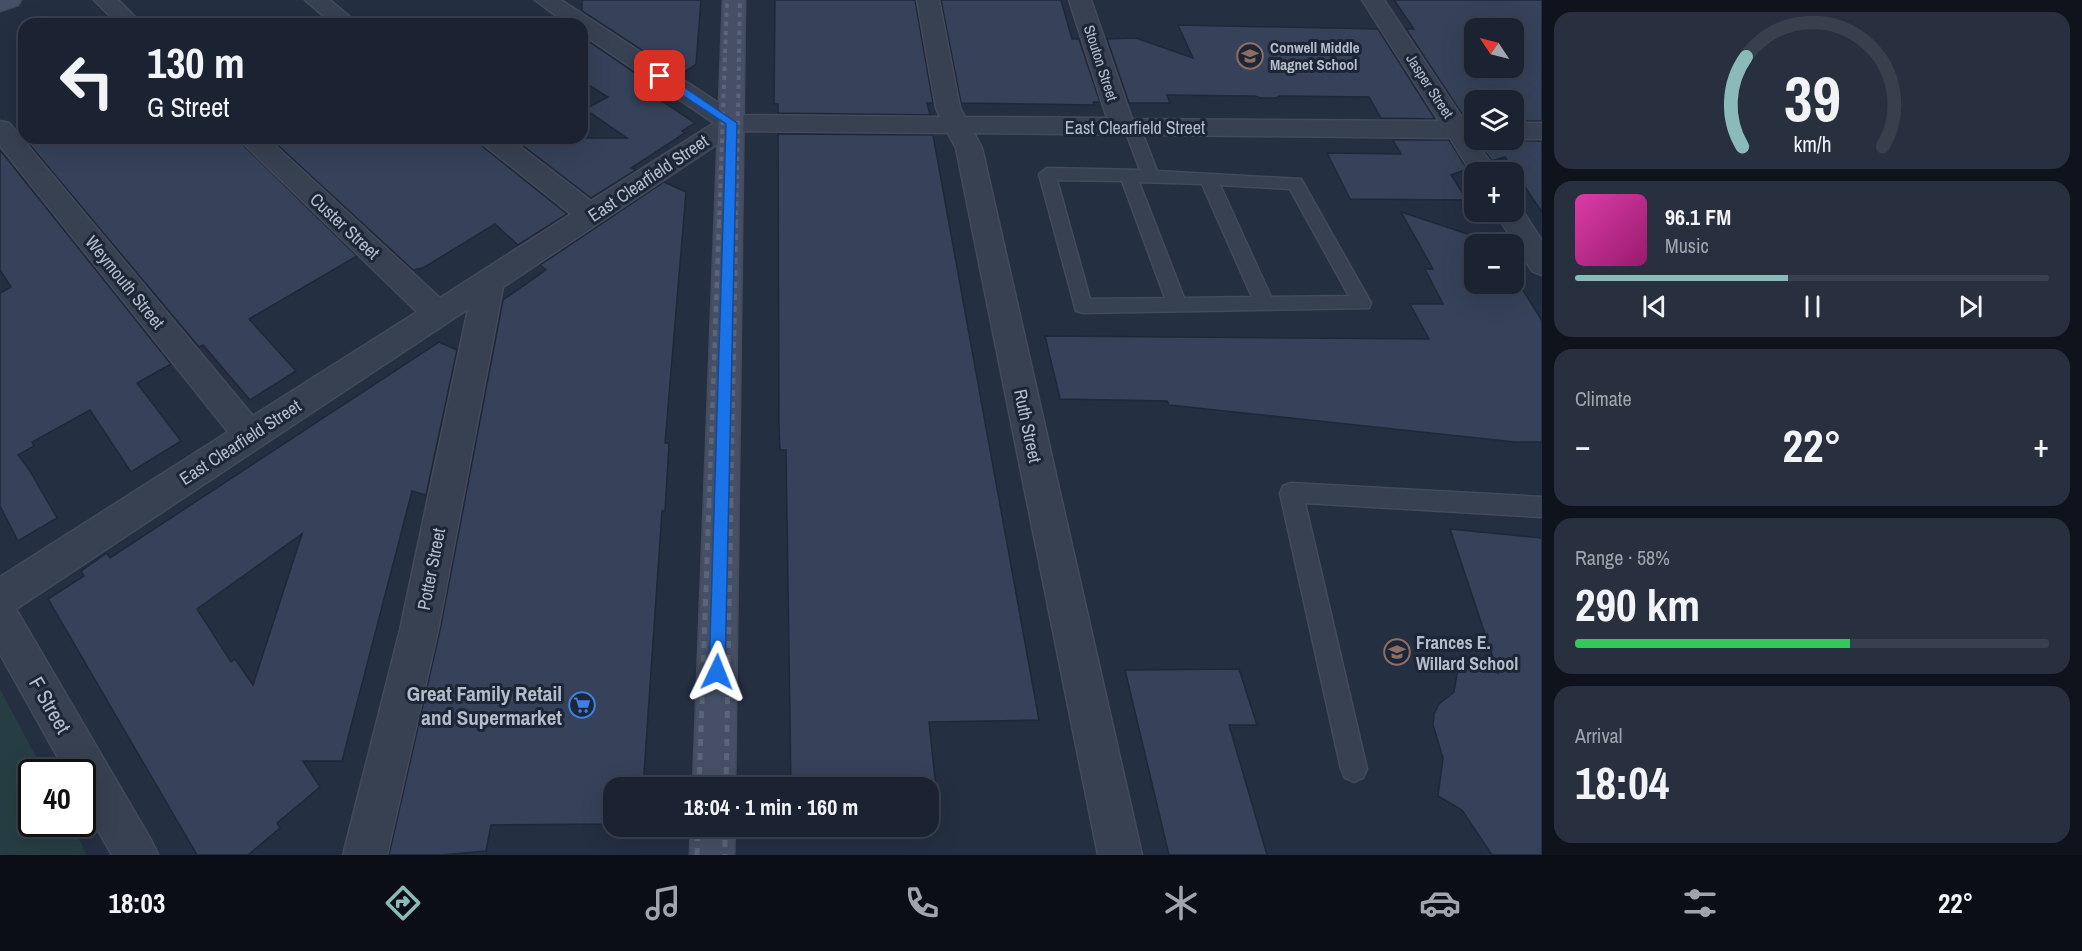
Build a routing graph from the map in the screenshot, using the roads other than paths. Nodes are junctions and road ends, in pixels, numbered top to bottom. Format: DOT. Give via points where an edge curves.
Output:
graph roads {
  1 [pos="10,0"];
  2 [pos="105,0"];
  3 [pos="316,0"];
  4 [pos="734,0"];
  5 [pos="928,0"];
  6 [pos="1080,0"];
  7 [pos="1373,0"];
  8 [pos="551,1"];
  9 [pos="0,4"];
  10 [pos="124,18"];
  11 [pos="338,18"];
  12 [pos="576,18"];
  13 [pos="588,26"];
  14 [pos="732,123"];
  15 [pos="958,126"];
  16 [pos="1127,127"];
  17 [pos="1464,127"];
  18 [pos="0,129"];
  19 [pos="1464,130"];
  20 [pos="1524,130"];
  21 [pos="1542,131"];
  22 [pos="257,144"];
  23 [pos="500,144"];
  24 [pos="1128,175"];
  25 [pos="1151,176"];
  26 [pos="1208,178"];
  27 [pos="591,216"];
  28 [pos="1515,222"];
  29 [pos="1542,264"];
  30 [pos="489,281"];
  31 [pos="1265,304"];
  32 [pos="1177,305"];
  33 [pos="438,314"];
  34 [pos="249,436"];
  35 [pos="1542,507"];
  36 [pos="0,598"];
  37 [pos="0,617"];
  38 [pos="1354,769"];
  39 [pos="714,777"];
  40 [pos="713,837"];
  41 [pos="136,855"];
  42 [pos="366,855"];
  43 [pos="712,855"];
  44 [pos="1120,855"];
  1 -- 9 [label="street"];
  2 -- 10 [label="street"];
  3 -- 11 [label="street"];
  4 -- 14 [label="street"];
  5 -- 15 [label="street, Ruth Street" via="948,108"];
  6 -- 16 [label="street, Stouton Street"];
  7 -- 17 [label="street, Jasper Street"];
  8 -- 12 [label="street"];
  13 -- 14 [label="street"];
  14 -- 15 [label="street, East Clearfield Street"];
  14 -- 27 [label="street, East Clearfield Street"];
  14 -- 39 [label="street"];
  15 -- 16 [label="street, East Clearfield Street"];
  15 -- 44 [label="street, Ruth Street" via="969,148"];
  16 -- 19 [label="street, East Clearfield Street"];
  16 -- 25 [label="lane"];
  18 -- 34 [label="street, Weymouth Street"];
  20 -- 21 [label="street"];
  22 -- 33 [label="street, Custer Street"];
  23 -- 27 [label="street"];
  24 -- 25 [label="lane"];
  24 -- 32 [label="lane"];
  24 -- 32 [label="lane" via="1047,174 1083,306"];
  25 -- 26 [label="lane"];
  26 -- 31 [label="lane"];
  26 -- 31 [label="lane" via="1295,183 1362,303"];
  27 -- 30 [label="street, East Clearfield Street"];
  28 -- 29 [label="street"];
  30 -- 33 [label="street, East Clearfield Street"];
  30 -- 42 [label="street, Potter Street" via="419,630"];
  31 -- 32 [label="lane"];
  33 -- 34 [label="street, East Clearfield Street"];
  34 -- 36 [label="street, East Clearfield Street"];
  35 -- 38 [label="lane" via="1291,493"];
  37 -- 41 [label="street, F Street"];
  40 -- 43 [label="street"];
}
